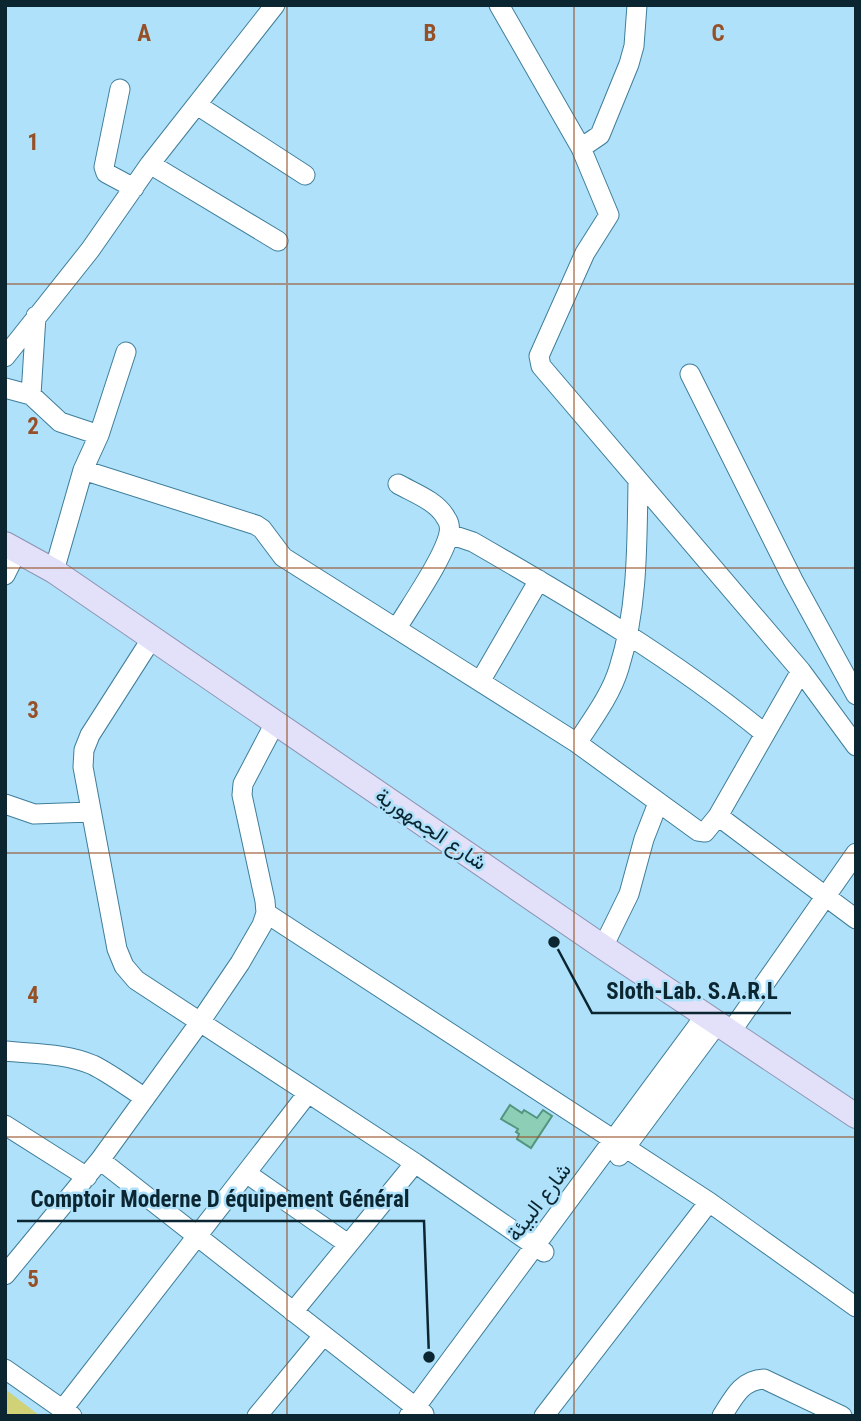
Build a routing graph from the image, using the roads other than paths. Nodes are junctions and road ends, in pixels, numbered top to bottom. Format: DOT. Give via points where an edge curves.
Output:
graph roads {
  1 [pos="275,5"];
  2 [pos="499,5"];
  3 [pos="637,5"];
  4 [pos="120,89"];
  5 [pos="197,105"];
  6 [pos="581,148"];
  7 [pos="150,164"];
  8 [pos="304,175"];
  9 [pos="134,188"];
  10 [pos="278,241"];
  11 [pos="36,316"];
  12 [pos="126,352"];
  13 [pos="5,357"];
  14 [pos="690,374"];
  15 [pos="5,388"];
  16 [pos="31,395"];
  17 [pos="99,435"];
  18 [pos="83,470"];
  19 [pos="638,481"];
  20 [pos="398,484"];
  21 [pos="449,534"];
  22 [pos="11,548"];
  23 [pos="54,571"];
  24 [pos="5,576"];
  25 [pos="539,580"];
  26 [pos="397,628"];
  27 [pos="626,634"];
  28 [pos="152,638"];
  29 [pos="801,671"];
  30 [pos="481,680"];
  31 [pos="856,695"];
  32 [pos="275,723"];
  33 [pos="764,733"];
  34 [pos="577,743"];
  35 [pos="856,746"];
  36 [pos="658,803"];
  37 [pos="5,804"];
  38 [pos="91,812"];
  39 [pos="718,816"];
  40 [pos="856,853"];
  41 [pos="826,897"];
  42 [pos="266,913"];
  43 [pos="856,919"];
  44 [pos="603,947"];
  45 [pos="200,1022"];
  46 [pos="717,1024"];
  47 [pos="5,1051"];
  48 [pos="308,1093"];
  49 [pos="145,1098"];
  50 [pos="856,1116"];
  51 [pos="5,1125"];
  52 [pos="621,1144"];
  53 [pos="100,1160"];
  54 [pos="415,1163"];
  55 [pos="246,1173"];
  56 [pos="87,1177"];
  57 [pos="709,1202"];
  58 [pos="197,1237"];
  59 [pos="348,1244"];
  60 [pos="539,1248"];
  61 [pos="5,1275"];
  62 [pos="856,1307"];
  63 [pos="293,1312"];
  64 [pos="323,1336"];
  65 [pos="5,1369"];
  66 [pos="68,1412"];
  67 [pos="419,1414"];
  68 [pos="257,1416"];
  69 [pos="544,1416"];
  70 [pos="722,1416"];
  71 [pos="842,1416"];
  1 -- 5 [label="street"];
  2 -- 6 [label="street"];
  3 -- 6 [label="street" via="629,64 600,135"];
  4 -- 9 [label="street" via="104,167 106,173"];
  5 -- 7 [label="street"];
  5 -- 8 [label="street"];
  6 -- 19 [label="street" via="609,215 585,253 538,360"];
  7 -- 9 [label="street"];
  7 -- 10 [label="street"];
  9 -- 11 [label="street"];
  11 -- 13 [label="street"];
  11 -- 16 [label="street"];
  12 -- 17 [label="street"];
  14 -- 31 [label="street"];
  15 -- 16 [label="street"];
  16 -- 17 [label="street" via="60,422"];
  17 -- 18 [label="street"];
  18 -- 23 [label="street"];
  18 -- 26 [label="street" via="256,525 283,557"];
  19 -- 27 [label="street" via="637,557"];
  19 -- 29 [label="street"];
  20 -- 21 [label="street" via="435,504 445,516"];
  21 -- 25 [label="street" via="473,542"];
  21 -- 26 [label="street"];
  22 -- 23 [label="main road, شارع الجمهورية"];
  22 -- 24 [label="street"];
  23 -- 28 [label="main road, شارع الجمهورية"];
  25 -- 27 [label="street"];
  25 -- 30 [label="street"];
  26 -- 30 [label="street"];
  27 -- 33 [label="street" via="713,691"];
  27 -- 34 [label="street" via="619,670"];
  28 -- 32 [label="main road, شارع الجمهورية"];
  28 -- 38 [label="street" via="84,750"];
  29 -- 33 [label="street"];
  29 -- 35 [label="street"];
  30 -- 34 [label="street"];
  32 -- 42 [label="street" via="242,795"];
  32 -- 44 [label="main road, شارع الجمهورية"];
  33 -- 39 [label="street"];
  34 -- 36 [label="street"];
  36 -- 39 [label="street" via="698,831 705,832"];
  36 -- 44 [label="street" via="632,888"];
  37 -- 38 [label="street" via="34,814"];
  38 -- 45 [label="street" via="124,966 136,980"];
  39 -- 41 [label="street"];
  40 -- 41 [label="street, شارع البيئة"];
  41 -- 43 [label="street"];
  41 -- 46 [label="street, شارع البيئة"];
  42 -- 45 [label="street" via="240,963"];
  42 -- 52 [label="street"];
  44 -- 46 [label="main road, شارع الجمهورية"];
  45 -- 48 [label="street"];
  45 -- 49 [label="street"];
  46 -- 50 [label="main road, شارع الجمهورية"];
  46 -- 52 [label="street, شارع البيئة"];
  47 -- 49 [label="street" via="68,1057 95,1066"];
  48 -- 54 [label="street"];
  48 -- 55 [label="street"];
  49 -- 53 [label="street"];
  51 -- 56 [label="street"];
  52 -- 57 [label="street"];
  52 -- 60 [label="street, شارع البيئة"];
  53 -- 56 [label="street"];
  53 -- 58 [label="street"];
  54 -- 59 [label="street"];
  54 -- 60 [label="street"];
  55 -- 58 [label="street"];
  55 -- 59 [label="street"];
  56 -- 61 [label="street"];
  57 -- 62 [label="street"];
  57 -- 69 [label="street"];
  58 -- 63 [label="street"];
  58 -- 66 [label="street"];
  59 -- 63 [label="street"];
  60 -- 67 [label="street, شارع البيئة"];
  63 -- 64 [label="street"];
  64 -- 67 [label="street"];
  64 -- 68 [label="street"];
  65 -- 66 [label="street"];
  70 -- 71 [label="street" via="745,1384 754,1379 764,1379"];
}
